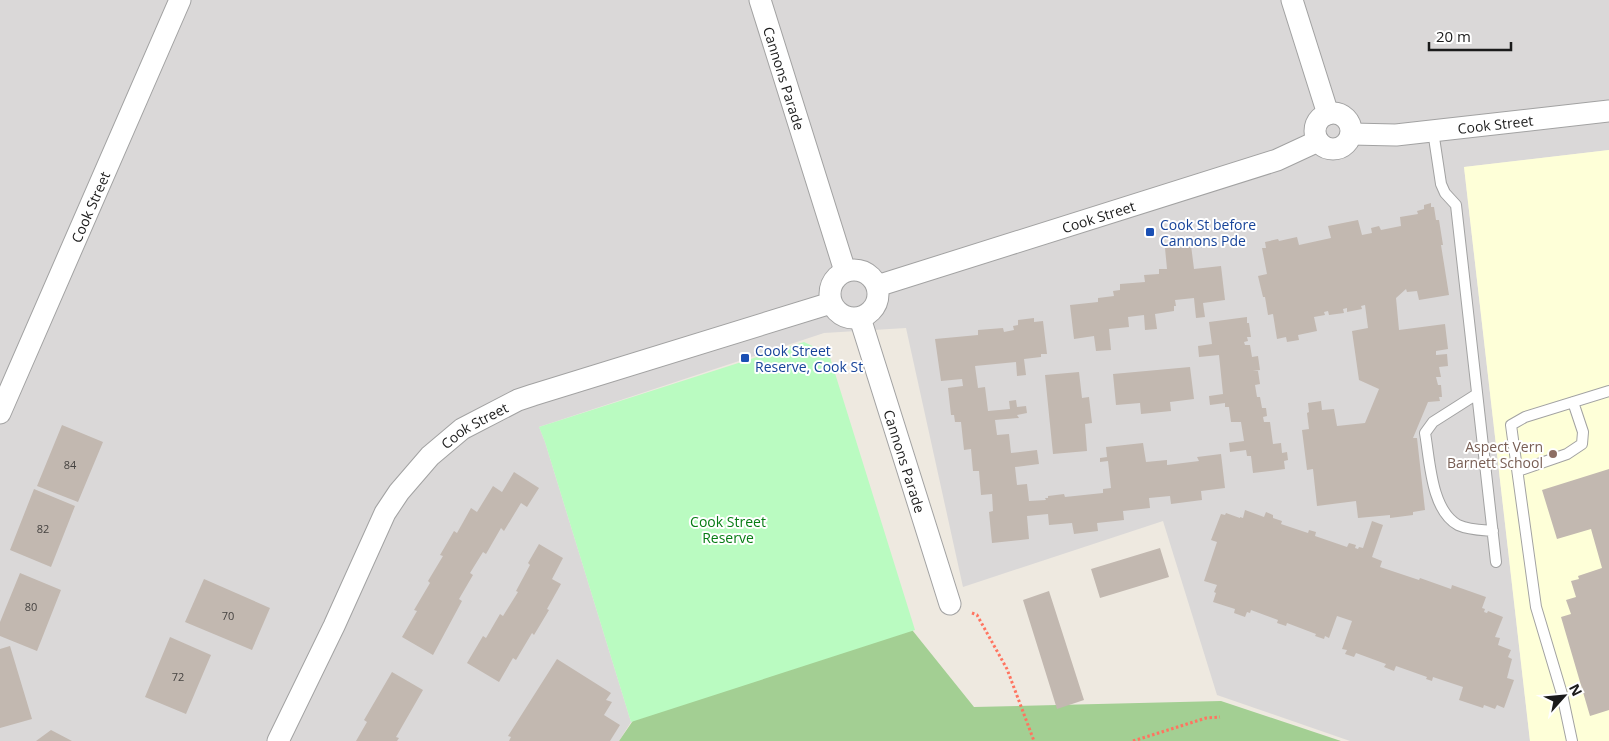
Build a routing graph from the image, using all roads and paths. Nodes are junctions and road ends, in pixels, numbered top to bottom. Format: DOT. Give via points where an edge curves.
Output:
graph roads {
  1 [pos="180,0"];
  2 [pos="760,0"];
  3 [pos="1292,0"];
  4 [pos="1609,111"];
  5 [pos="1328,114"];
  6 [pos="1433,131"];
  7 [pos="1351,134"];
  8 [pos="1318,141"];
  9 [pos="845,271"];
  10 [pos="877,286"];
  11 [pos="831,302"];
  12 [pos="860,318"];
  13 [pos="1609,391"];
  14 [pos="1477,394"];
  15 [pos="1573,402"];
  16 [pos="0,413"];
  17 [pos="1518,471"];
  18 [pos="1493,531"];
  19 [pos="1496,562"];
  20 [pos="950,604"];
  21 [pos="1220,717"];
  22 [pos="278,741"];
  23 [pos="1034,741"];
  24 [pos="1133,741"];
  25 [pos="1572,741"];
  1 -- 16 [label="street, Cook Street"];
  2 -- 9 [label="street, Cannons Parade"];
  3 -- 5 [label="street"];
  4 -- 6 [label="street, Cook Street"];
  5 -- 7 [label="street" via="1345,117"];
  5 -- 8 [label="street" via="1316,125"];
  6 -- 7 [label="street, Cook Street" via="1396,135"];
  6 -- 14 [label="lane" via="1441,184 1456,205"];
  7 -- 8 [label="street" via="1340,148 1328,148"];
  8 -- 10 [label="street, Cook Street" via="1277,160"];
  9 -- 10 [label="street" via="860,271 873,279"];
  9 -- 11 [label="street" via="831,285"];
  10 -- 12 [label="street" via="874,307"];
  11 -- 12 [label="street" via="843,316"];
  11 -- 22 [label="street, Cook Street" via="518,400 462,428 430,456 385,513"];
  12 -- 20 [label="street, Cannons Parade"];
  13 -- 15 [label="lane"];
  14 -- 18 [label="lane"];
  14 -- 18 [label="lane" via="1433,422 1425,433 1436,497 1448,517 1458,525"];
  15 -- 17 [label="lane" via="1525,417 1511,425"];
  15 -- 17 [label="lane" via="1583,432 1582,444 1567,454"];
  17 -- 25 [label="lane" via="1536,607 1562,694"];
  18 -- 19 [label="lane"];
  20 -- 23 [label="path" via="977,616 1007,669"];
  21 -- 24 [label="path" via="1206,718"];
}
